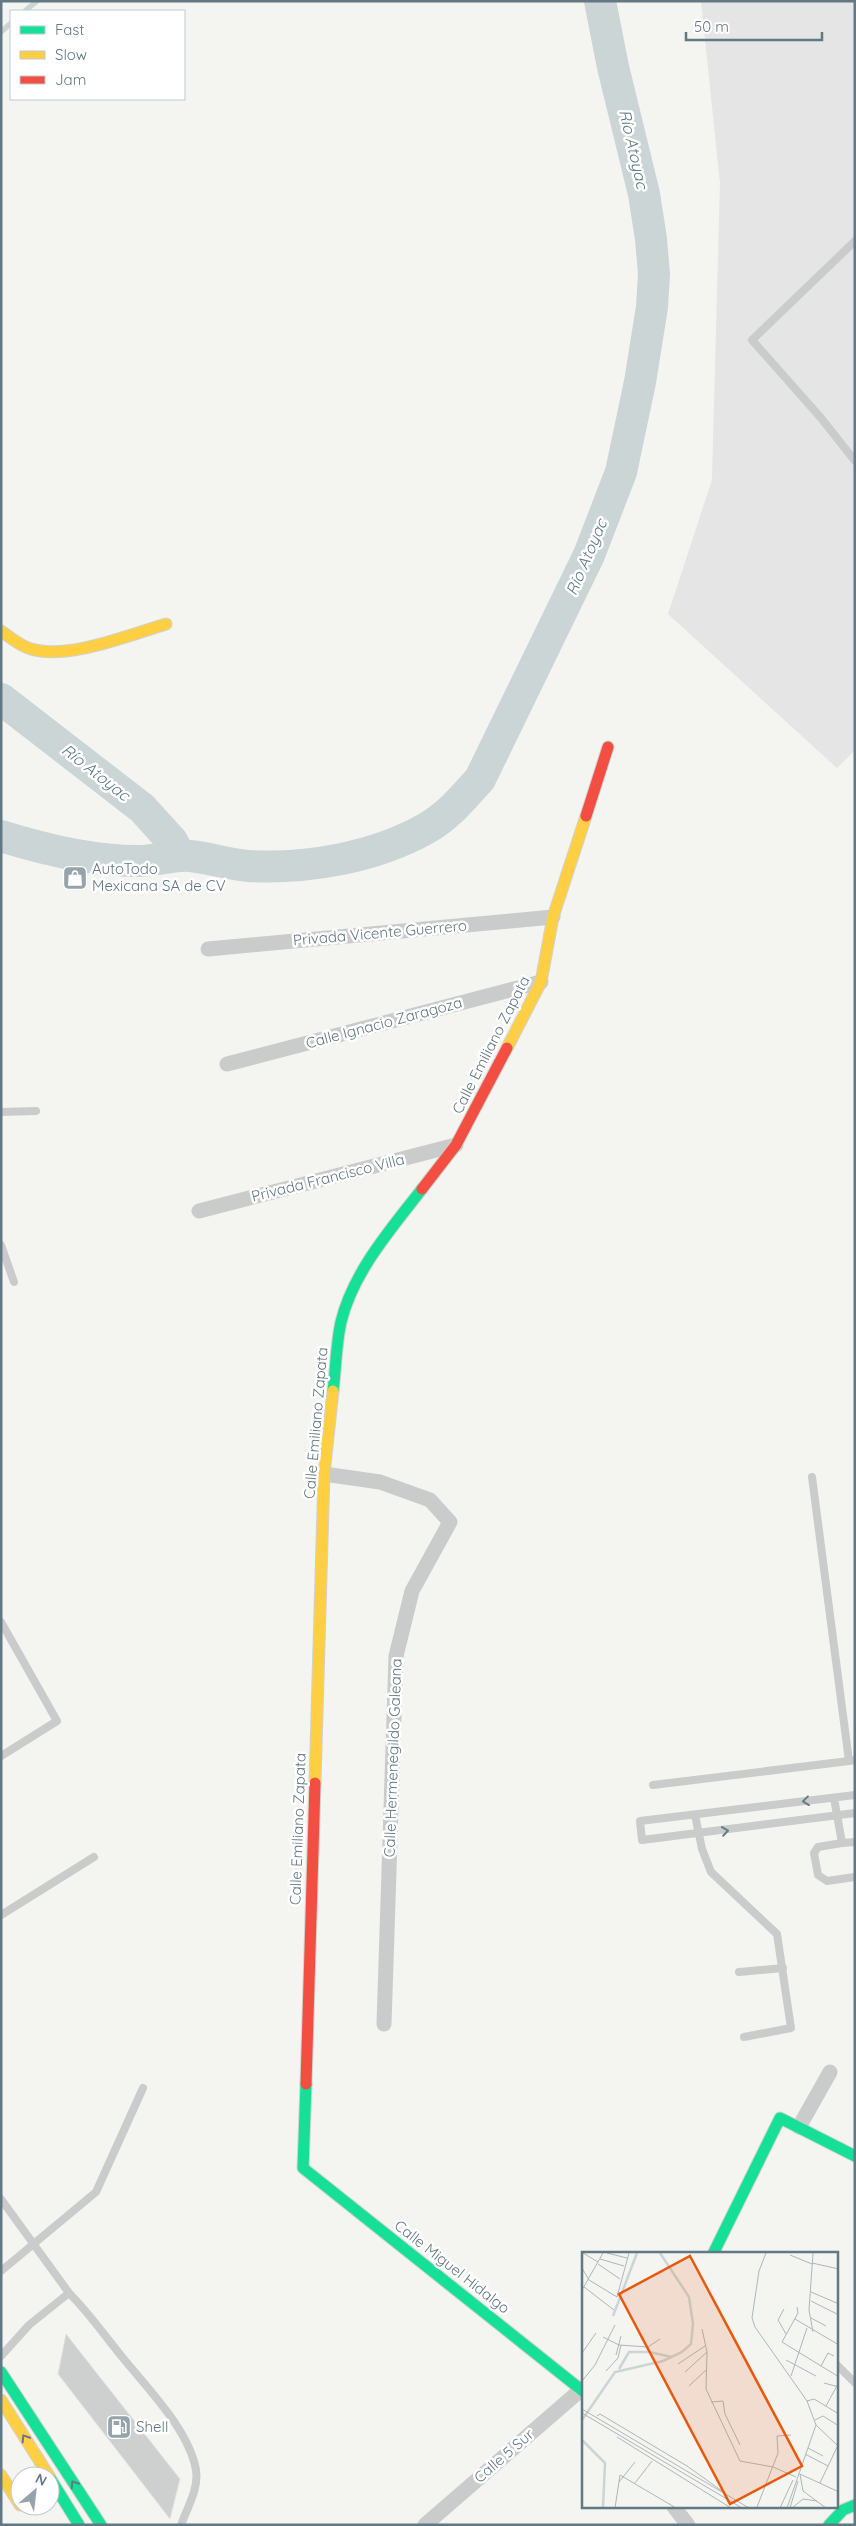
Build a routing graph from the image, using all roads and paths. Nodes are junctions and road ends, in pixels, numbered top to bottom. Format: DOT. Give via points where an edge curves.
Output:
graph roads {
  1 [pos="855,241"];
  2 [pos="855,461"];
  3 [pos="166,624"];
  4 [pos="1,631"];
  5 [pos="608,747"];
  6 [pos="553,917"];
  7 [pos="208,949"];
  8 [pos="541,982"];
  9 [pos="227,1064"];
  10 [pos="36,1111"];
  11 [pos="1,1112"];
  12 [pos="456,1145"];
  13 [pos="199,1211"];
  14 [pos="1,1245"];
  15 [pos="14,1282"];
  16 [pos="324,1474"];
  17 [pos="812,1477"];
  18 [pos="1,1622"];
  19 [pos="1,1756"];
  20 [pos="852,1761"];
  21 [pos="653,1785"];
  22 [pos="855,1796"];
  23 [pos="834,1798"];
  24 [pos="855,1814"];
  25 [pos="695,1815"];
  26 [pos="837,1816"];
  27 [pos="699,1835"];
  28 [pos="855,1842"];
  29 [pos="842,1843"];
  30 [pos="94,1858"];
  31 [pos="855,1877"];
  32 [pos="1,1915"];
  33 [pos="783,1968"];
  34 [pos="739,1972"];
  35 [pos="384,2024"];
  36 [pos="744,2037"];
  37 [pos="830,2072"];
  38 [pos="143,2088"];
  39 [pos="799,2127"];
  40 [pos="855,2156"];
  41 [pos="303,2168"];
  42 [pos="1,2200"];
  43 [pos="34,2243"];
  44 [pos="714,2252"];
  45 [pos="1,2271"];
  46 [pos="69,2293"];
  47 [pos="1,2356"];
  48 [pos="838,2366"];
  49 [pos="1,2372"];
  50 [pos="855,2383"];
  51 [pos="582,2388"];
  52 [pos="582,2390"];
  53 [pos="1,2400"];
  54 [pos="42,2466"];
  55 [pos="1,2475"];
  56 [pos="10,2489"];
  57 [pos="60,2495"];
  58 [pos="855,2505"];
  59 [pos="675,2508"];
  60 [pos="79,2525"];
  61 [pos="101,2525"];
  62 [pos="180,2525"];
  63 [pos="425,2525"];
  64 [pos="688,2525"];
  65 [pos="829,2525"];
  1 -- 2 [label="lane" via="752,340"];
  3 -- 4 [label="main road" via="52,652 31,648"];
  5 -- 6 [label="main road, Calle Emiliano Zapata"];
  6 -- 7 [label="street, Privada Vicente Guerrero"];
  6 -- 8 [label="main road, Calle Emiliano Zapata"];
  8 -- 9 [label="street, Calle Ignacio Zaragoza"];
  8 -- 12 [label="main road, Calle Emiliano Zapata"];
  10 -- 11 [label="lane"];
  12 -- 13 [label="street, Privada Francisco Villa"];
  12 -- 16 [label="main road, Calle Emiliano Zapata" via="381,1242 350,1296 341,1324"];
  14 -- 15 [label="lane"];
  16 -- 35 [label="street, Calle Hermenegildo Galeana" via="380,1482 430,1500 450,1522 412,1590 396,1656"];
  16 -- 41 [label="main road, Calle Emiliano Zapata"];
  17 -- 20 [label="lane"];
  18 -- 19 [label="lane" via="58,1721"];
  20 -- 21 [label="lane"];
  22 -- 23 [label="lane"];
  23 -- 25 [label="lane, one-way"];
  23 -- 26 [label="lane"];
  24 -- 26 [label="lane"];
  25 -- 27 [label="lane"];
  25 -- 27 [label="lane" via="640,1821 642,1840"];
  27 -- 26 [label="lane, one-way"];
  26 -- 29 [label="lane"];
  27 -- 33 [label="lane" via="711,1872 777,1934"];
  28 -- 29 [label="lane"];
  29 -- 31 [label="lane" via="818,1847 814,1852 818,1875 827,1881"];
  30 -- 32 [label="lane"];
  33 -- 34 [label="lane"];
  33 -- 36 [label="lane" via="791,2028"];
  37 -- 39 [label="street"];
  38 -- 43 [label="lane" via="96,2192"];
  39 -- 40 [label="main road"];
  39 -- 44 [label="main road" via="780,2118"];
  41 -- 51 [label="main road, Calle Miguel Hidalgo"];
  42 -- 43 [label="lane"];
  43 -- 45 [label="lane"];
  43 -- 46 [label="lane"];
  46 -- 47 [label="lane" via="29,2325"];
  46 -- 62 [label="lane" via="145,2384 187,2444 196,2472 196,2485"];
  48 -- 50 [label="lane"];
  61 -- 49 [label="main road, one-way"];
  52 -- 63 [label="street, Calle 5 Sur"];
  54 -- 53 [label="main road, one-way"];
  55 -- 56 [label="main road"];
  57 -- 60 [label="main road"];
  58 -- 65 [label="main road" via="844,2510"];
  59 -- 64 [label="street"];
}
